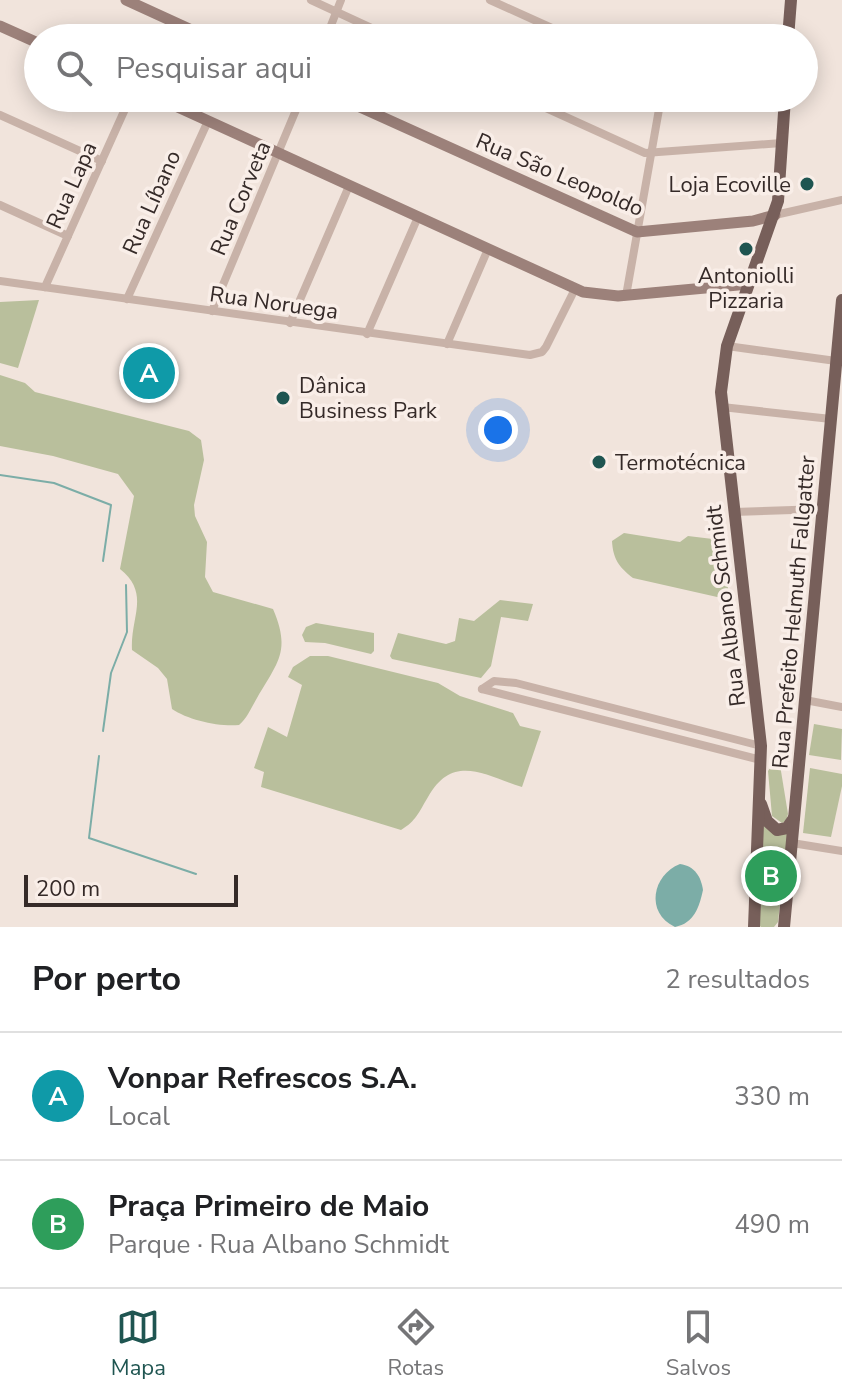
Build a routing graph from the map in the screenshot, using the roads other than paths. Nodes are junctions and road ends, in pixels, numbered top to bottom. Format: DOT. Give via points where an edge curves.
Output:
graph roads {
  1 [pos="126,0"];
  2 [pos="311,0"];
  3 [pos="341,0"];
  4 [pos="490,0"];
  5 [pos="791,0"];
  6 [pos="337,12"];
  7 [pos="178,24"];
  8 [pos="332,24"];
  9 [pos="363,24"];
  10 [pos="543,24"];
  11 [pos="789,24"];
  12 [pos="0,26"];
  13 [pos="24,37"];
  14 [pos="124,112"];
  15 [pos="188,112"];
  16 [pos="295,112"];
  17 [pos="371,112"];
  18 [pos="554,112"];
  19 [pos="658,112"];
  20 [pos="784,112"];
  21 [pos="0,115"];
  22 [pos="208,121"];
  23 [pos="782,143"];
  24 [pos="278,153"];
  25 [pos="651,153"];
  26 [pos="102,161"];
  27 [pos="349,186"];
  28 [pos="842,200"];
  29 [pos="0,205"];
  30 [pos="775,215"];
  31 [pos="418,217"];
  32 [pos="637,232"];
  33 [pos="68,236"];
  34 [pos="488,249"];
  35 [pos="0,281"];
  36 [pos="749,284"];
  37 [pos="45,287"];
  38 [pos="575,289"];
  39 [pos="626,296"];
  40 [pos="127,299"];
  41 [pos="842,300"];
  42 [pos="212,311"];
  43 [pos="290,323"];
  44 [pos="367,334"];
  45 [pos="447,344"];
  46 [pos="727,346"];
  47 [pos="836,361"];
  48 [pos="722,407"];
  49 [pos="831,419"];
  50 [pos="823,509"];
  51 [pos="734,512"];
  52 [pos="576,699"];
  53 [pos="805,700"];
  54 [pos="842,707"];
  55 [pos="573,711"];
  56 [pos="761,746"];
  57 [pos="761,760"];
  58 [pos="759,793"];
  59 [pos="794,817"];
  60 [pos="792,843"];
  61 [pos="842,851"];
  62 [pos="754,927"];
  63 [pos="784,927"];
  1 -- 7 [label="street"];
  2 -- 6 [label="street"];
  3 -- 6 [label="street"];
  4 -- 10 [label="street"];
  5 -- 11 [label="main road"];
  6 -- 8 [label="street"];
  6 -- 9 [label="street"];
  12 -- 13 [label="street"];
  14 -- 26 [label="street, Rua Lapa"];
  15 -- 22 [label="street"];
  16 -- 24 [label="street, Rua Corveta"];
  17 -- 32 [label="street, Rua São Leopoldo"];
  18 -- 25 [label="street"];
  19 -- 25 [label="street"];
  20 -- 23 [label="main road, Rua Albano Schmidt"];
  21 -- 26 [label="street"];
  22 -- 24 [label="street"];
  22 -- 40 [label="street, Rua Líbano"];
  23 -- 25 [label="street"];
  23 -- 30 [label="main road, Rua Albano Schmidt"];
  24 -- 27 [label="street"];
  24 -- 42 [label="street, Rua Corveta"];
  25 -- 32 [label="street"];
  26 -- 33 [label="street, Rua Lapa"];
  27 -- 31 [label="street"];
  27 -- 43 [label="street"];
  28 -- 30 [label="street"];
  29 -- 33 [label="street"];
  30 -- 32 [label="street, Rua São Leopoldo"];
  30 -- 36 [label="main road, Rua Albano Schmidt"];
  31 -- 34 [label="street"];
  31 -- 44 [label="street"];
  32 -- 39 [label="street"];
  33 -- 37 [label="street, Rua Lapa"];
  34 -- 38 [label="street"];
  34 -- 45 [label="street"];
  35 -- 37 [label="street, Rua Noruega"];
  36 -- 39 [label="street"];
  36 -- 46 [label="main road, Rua Albano Schmidt"];
  37 -- 40 [label="street, Rua Noruega"];
  38 -- 39 [label="street"];
  38 -- 45 [label="street, Rua Noruega" via="542,352"];
  40 -- 42 [label="street, Rua Noruega"];
  41 -- 47 [label="main road, Rua Prefeito Helmuth Fallgatter"];
  42 -- 43 [label="street, Rua Noruega"];
  43 -- 44 [label="street, Rua Noruega"];
  44 -- 45 [label="street, Rua Noruega"];
  46 -- 47 [label="street"];
  46 -- 48 [label="main road, Rua Albano Schmidt"];
  47 -- 49 [label="main road, Rua Prefeito Helmuth Fallgatter"];
  48 -- 49 [label="street"];
  48 -- 51 [label="main road, Rua Albano Schmidt"];
  49 -- 50 [label="main road, Rua Prefeito Helmuth Fallgatter"];
  50 -- 51 [label="street"];
  50 -- 53 [label="main road, Rua Prefeito Helmuth Fallgatter"];
  51 -- 56 [label="main road, Rua Albano Schmidt"];
  52 -- 55 [label="street"];
  52 -- 55 [label="street" via="502,681 482,689"];
  52 -- 56 [label="street"];
  53 -- 54 [label="street"];
  53 -- 59 [label="main road, Rua Prefeito Helmuth Fallgatter"];
  55 -- 57 [label="street"];
  56 -- 57 [label="main road, Rua Albano Schmidt"];
  57 -- 58 [label="main road, Rua Albano Schmidt"];
  58 -- 59 [label="main road" via="773,828 787,828"];
  58 -- 62 [label="main road, Rua Albano Schmidt"];
  59 -- 60 [label="main road, Rua Prefeito Helmuth Fallgatter"];
  60 -- 61 [label="street"];
  60 -- 63 [label="main road, Rua Prefeito Helmuth Fallgatter"];
}
